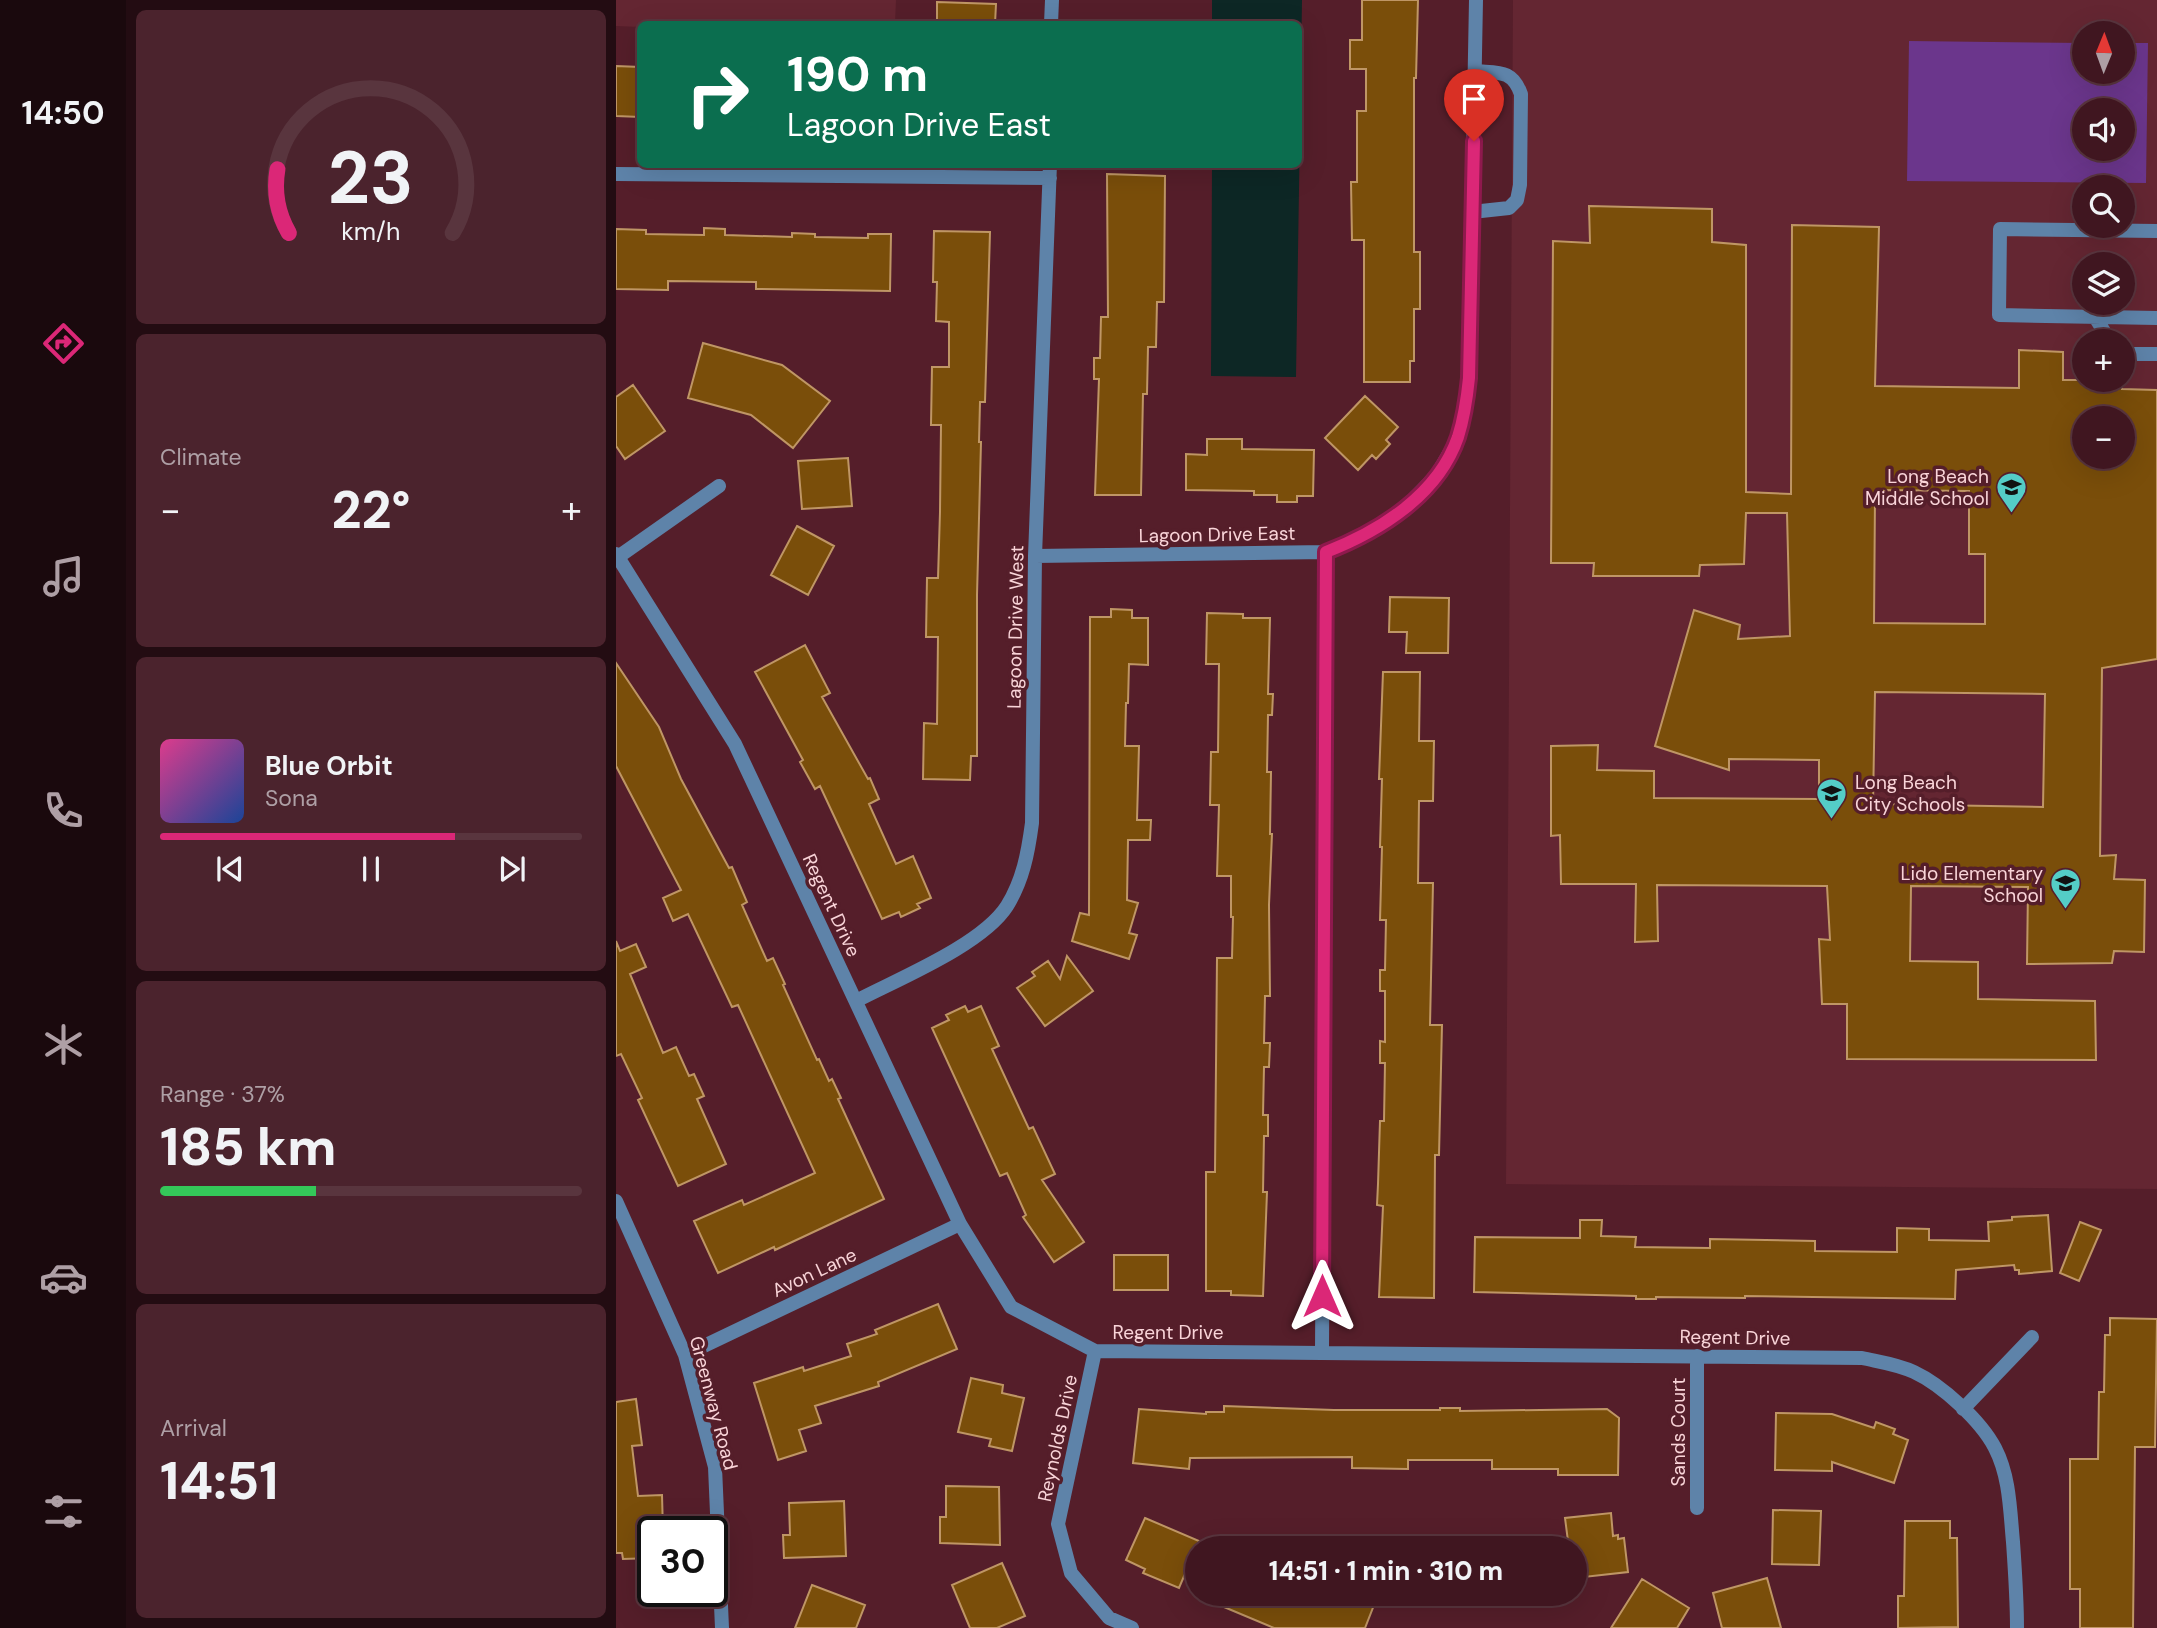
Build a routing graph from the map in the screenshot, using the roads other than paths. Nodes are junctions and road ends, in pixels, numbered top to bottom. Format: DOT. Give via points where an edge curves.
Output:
graph roads {
  1 [pos="1052,0"];
  2 [pos="1476,0"];
  3 [pos="1051,21"];
  4 [pos="1475,71"];
  5 [pos="1050,171"];
  6 [pos="616,174"];
  7 [pos="1472,212"];
  8 [pos="2157,231"];
  9 [pos="2095,317"];
  10 [pos="2157,318"];
  11 [pos="2102,329"];
  12 [pos="2135,354"];
  13 [pos="2157,354"];
  14 [pos="719,486"];
  15 [pos="1326,552"];
  16 [pos="617,556"];
  17 [pos="1035,556"];
  18 [pos="856,1002"];
  19 [pos="616,1201"];
  20 [pos="960,1224"];
  21 [pos="2032,1337"];
  22 [pos="1095,1351"];
  23 [pos="1322,1351"];
  24 [pos="685,1355"];
  25 [pos="1697,1356"];
  26 [pos="1963,1409"];
  27 [pos="1698,1508"];
  28 [pos="722,1628"];
  29 [pos="1132,1628"];
  30 [pos="2017,1628"];
  1 -- 3 [label="street"];
  2 -- 4 [label="street, Lagoon Drive East"];
  4 -- 7 [label="street, Lagoon Drive East"];
  4 -- 7 [label="street" via="1506,74 1516,81 1521,94 1520,185 1517,200 1509,208"];
  5 -- 6 [label="street"];
  5 -- 17 [label="street, Lagoon Drive West"];
  7 -- 15 [label="street, Lagoon Drive East" via="1469,378 1457,440 1436,476 1402,512"];
  8 -- 9 [label="street" via="2000,229 1999,315"];
  9 -- 10 [label="street"];
  9 -- 11 [label="street"];
  12 -- 13 [label="street"];
  14 -- 16 [label="street"];
  15 -- 17 [label="street, Lagoon Drive East"];
  15 -- 23 [label="street"];
  16 -- 18 [label="street, Regent Drive" via="735,744"];
  17 -- 18 [label="street, Lagoon Drive West" via="1032,823 1019,883 1005,908 976,938"];
  18 -- 20 [label="street, Regent Drive"];
  19 -- 24 [label="street, Greenway Road"];
  20 -- 22 [label="street, Regent Drive" via="1011,1307"];
  20 -- 24 [label="street, Avon Lane"];
  21 -- 26 [label="street"];
  22 -- 23 [label="street, Regent Drive"];
  22 -- 29 [label="street, Reynolds Drive" via="1058,1524 1071,1573 1109,1618"];
  23 -- 25 [label="street, Regent Drive"];
  24 -- 28 [label="street, Greenway Road" via="715,1467"];
  25 -- 26 [label="street, Regent Drive" via="1872,1360 1915,1372"];
  25 -- 27 [label="street, Sands Court"];
  26 -- 30 [label="street, Regent Drive" via="2002,1464 2009,1495"];
}
